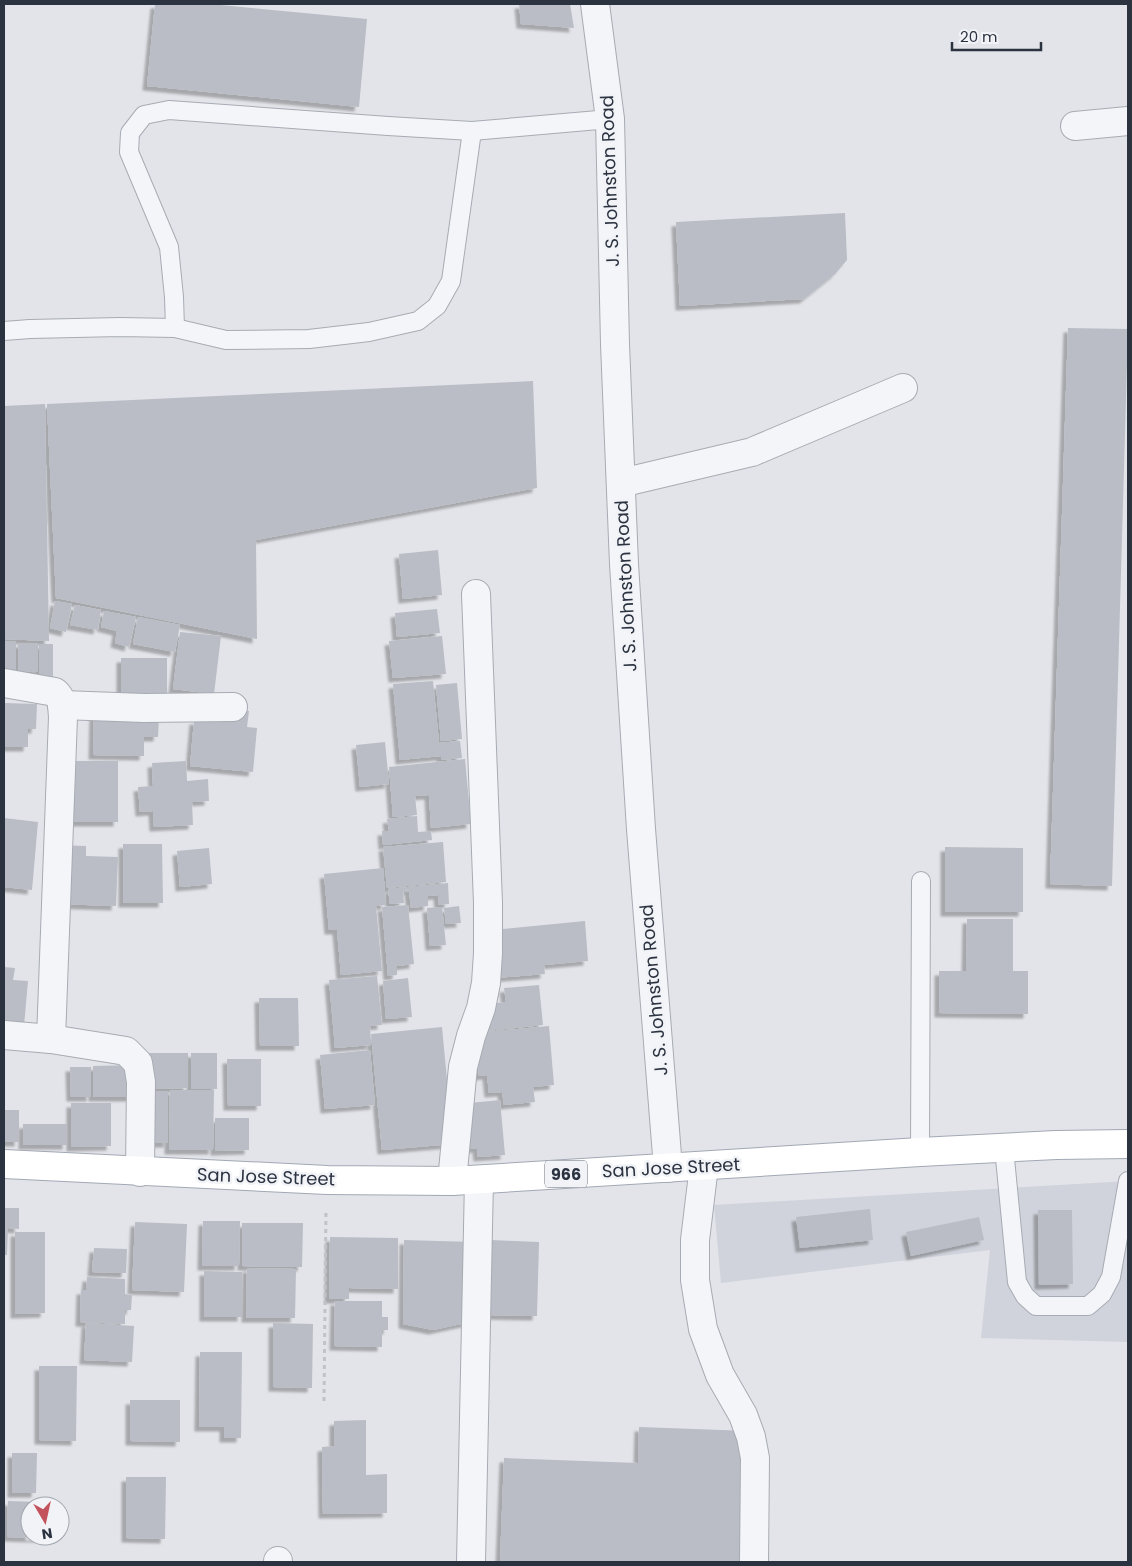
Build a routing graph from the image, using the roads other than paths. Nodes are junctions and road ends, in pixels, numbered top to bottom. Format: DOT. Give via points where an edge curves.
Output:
graph roads {
  1 [pos="595,4"];
  2 [pos="610,119"];
  3 [pos="1128,121"];
  4 [pos="1075,126"];
  5 [pos="472,131"];
  6 [pos="175,328"];
  7 [pos="4,331"];
  8 [pos="903,388"];
  9 [pos="620,483"];
  10 [pos="476,594"];
  11 [pos="4,683"];
  12 [pos="62,705"];
  13 [pos="233,707"];
  14 [pos="921,881"];
  15 [pos="4,1035"];
  16 [pos="51,1039"];
  17 [pos="1128,1144"];
  18 [pos="1004,1148"];
  19 [pos="920,1152"];
  20 [pos="4,1164"];
  21 [pos="704,1166"];
  22 [pos="668,1168"];
  23 [pos="140,1172"];
  24 [pos="478,1180"];
  25 [pos="452,1181"];
  26 [pos="1128,1181"];
  27 [pos="471,1562"];
  28 [pos="754,1562"];
  1 -- 2 [label="street, J. S. Johnston Road"];
  2 -- 5 [label="lane"];
  2 -- 9 [label="street, J. S. Johnston Road"];
  3 -- 4 [label="street"];
  5 -- 6 [label="lane" via="451,281 437,306 418,321 369,332 309,339 226,340"];
  5 -- 6 [label="lane" via="169,110 144,115 130,133 129,152 169,247"];
  6 -- 7 [label="lane" via="120,326"];
  8 -- 9 [label="street" via="752,452"];
  9 -- 22 [label="street, J. S. Johnston Road" via="641,829"];
  10 -- 25 [label="street" via="488,953 481,1008 463,1067"];
  11 -- 12 [label="street" via="55,692"];
  12 -- 13 [label="street"];
  12 -- 16 [label="street"];
  14 -- 19 [label="lane"];
  15 -- 16 [label="street"];
  16 -- 23 [label="street" via="126,1050 138,1063 141,1082"];
  17 -- 18 [label="main road, San Jose Street / 966"];
  18 -- 19 [label="main road, San Jose Street / 966"];
  18 -- 26 [label="lane" via="1017,1282 1036,1306 1088,1306 1102,1294 1111,1277"];
  19 -- 21 [label="main road, San Jose Street / 966"];
  20 -- 23 [label="main road, San Jose Street / 966"];
  21 -- 22 [label="main road, San Jose Street / 966"];
  21 -- 28 [label="street" via="695,1240 695,1280 703,1329 720,1376 751,1437"];
  22 -- 24 [label="main road, San Jose Street / 966"];
  23 -- 25 [label="main road, San Jose Street / 966" via="327,1180"];
  24 -- 25 [label="main road, San Jose Street / 966"];
  24 -- 27 [label="street"];
}
